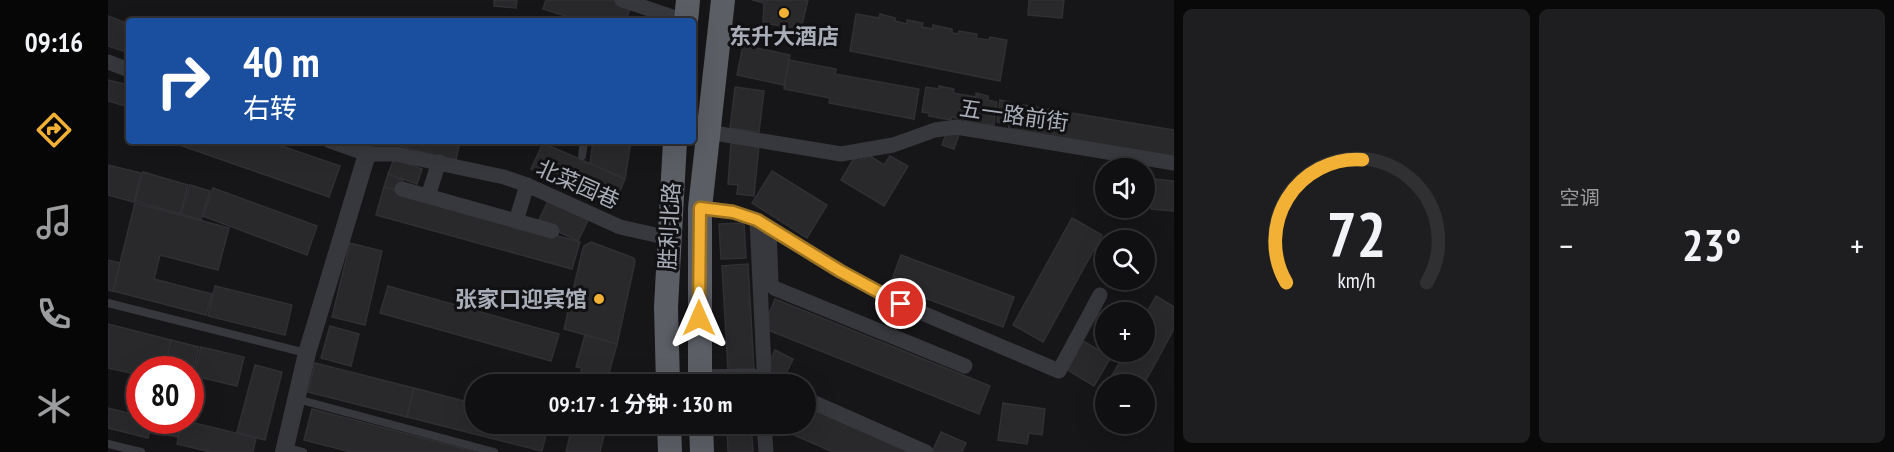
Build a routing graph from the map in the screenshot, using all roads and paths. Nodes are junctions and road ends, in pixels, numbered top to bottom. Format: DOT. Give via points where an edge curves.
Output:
graph roads {
  1 [pos="622,0"];
  2 [pos="688,0"];
  3 [pos="723,0"];
  4 [pos="676,18"];
  5 [pos="685,18"];
  6 [pos="108,62"];
  7 [pos="126,69"];
  8 [pos="708,132"];
  9 [pos="339,144"];
  10 [pos="584,144"];
  11 [pos="675,144"];
  12 [pos="367,154"];
  13 [pos="582,156"];
  14 [pos="439,162"];
  15 [pos="1174,163"];
  16 [pos="527,185"];
  17 [pos="402,189"];
  18 [pos="428,196"];
  19 [pos="700,208"];
  20 [pos="516,221"];
  21 [pos="763,223"];
  22 [pos="552,231"];
  23 [pos="669,238"];
  24 [pos="1100,296"];
  25 [pos="108,303"];
  26 [pos="307,354"];
  27 [pos="965,366"];
  28 [pos="668,374"];
  29 [pos="700,374"];
  30 [pos="765,374"];
  31 [pos="296,399"];
  32 [pos="816,403"];
  33 [pos="669,434"];
  34 [pos="701,434"];
  35 [pos="765,434"];
  36 [pos="108,444"];
  37 [pos="284,450"];
  38 [pos="141,452"];
  39 [pos="303,452"];
  40 [pos="495,452"];
  41 [pos="670,452"];
  42 [pos="702,452"];
  43 [pos="766,452"];
  44 [pos="926,452"];
  1 -- 4 [label="street"];
  2 -- 5 [label="highway"];
  3 -- 8 [label="highway, 胜利北路"];
  6 -- 7 [label="street"];
  8 -- 15 [label="street, 五一路前街" via="841,154 893,145 956,127"];
  8 -- 19 [label="highway, 胜利北路"];
  9 -- 12 [label="street, 北菜园巷"];
  10 -- 13 [label="lane"];
  11 -- 23 [label="highway, 胜利北路"];
  12 -- 14 [label="street, 北菜园巷" via="396,154"];
  12 -- 26 [label="street"];
  14 -- 16 [label="street, 北菜园巷"];
  14 -- 18 [label="street"];
  16 -- 20 [label="street"];
  16 -- 23 [label="street, 北菜园巷" via="620,227"];
  17 -- 18 [label="street"];
  18 -- 20 [label="street"];
  19 -- 21 [label="street" via="733,212"];
  19 -- 29 [label="highway, 胜利北路"];
  20 -- 22 [label="street"];
  21 -- 24 [label="street" via="901,304 1059,370"];
  21 -- 27 [label="street" via="774,288"];
  21 -- 30 [label="street"];
  23 -- 28 [label="highway, 胜利北路"];
  25 -- 26 [label="lane"];
  26 -- 31 [label="street"];
  31 -- 37 [label="street"];
  31 -- 40 [label="lane"];
  32 -- 44 [label="street"];
  33 -- 41 [label="highway"];
  34 -- 42 [label="highway"];
  35 -- 43 [label="street"];
  36 -- 38 [label="lane"];
  37 -- 39 [label="lane"];
}
